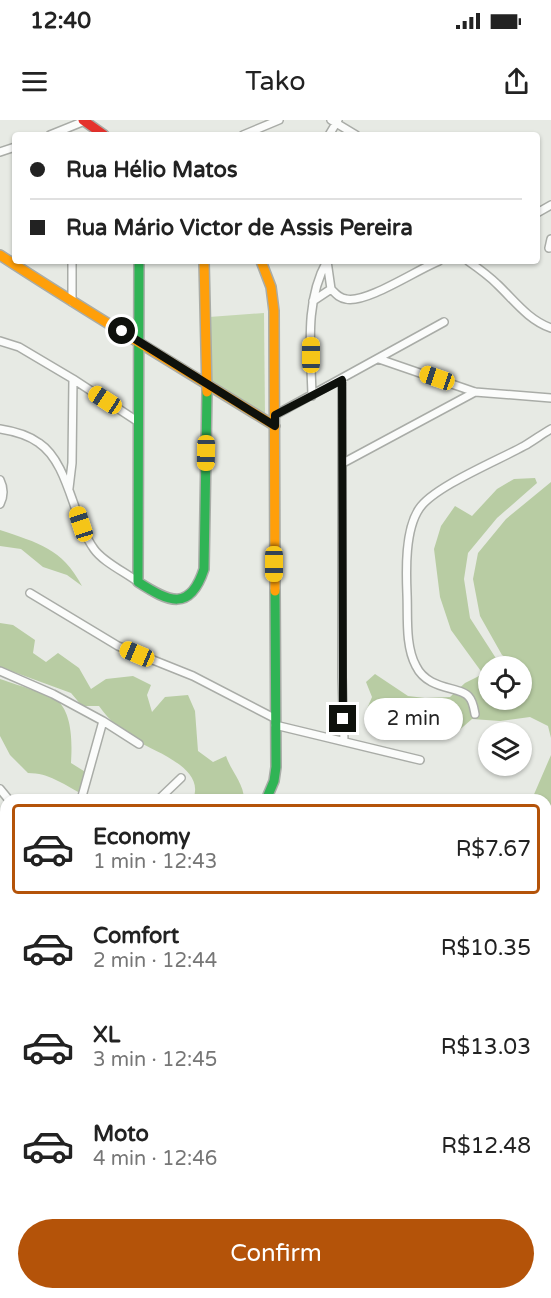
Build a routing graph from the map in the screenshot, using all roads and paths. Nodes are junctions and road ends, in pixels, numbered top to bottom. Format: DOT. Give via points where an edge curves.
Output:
graph roads {
  1 [pos="85,120"];
  2 [pos="279,120"];
  3 [pos="335,121"];
  4 [pos="72,127"];
  5 [pos="59,132"];
  6 [pos="72,132"];
  7 [pos="100,132"];
  8 [pos="250,132"];
  9 [pos="352,132"];
  10 [pos="551,239"];
  11 [pos="549,248"];
  12 [pos="14,264"];
  13 [pos="72,264"];
  14 [pos="139,264"];
  15 [pos="204,264"];
  16 [pos="262,264"];
  17 [pos="325,264"];
  18 [pos="327,264"];
  19 [pos="433,264"];
  20 [pos="472,264"];
  21 [pos="331,289"];
  22 [pos="313,301"];
  23 [pos="72,302"];
  24 [pos="444,322"];
  25 [pos="551,328"];
  26 [pos="0,341"];
  27 [pos="139,341"];
  28 [pos="379,359"];
  29 [pos="73,379"];
  30 [pos="342,380"];
  31 [pos="207,384"];
  32 [pos="475,392"];
  33 [pos="312,396"];
  34 [pos="551,398"];
  35 [pos="275,415"];
  36 [pos="137,421"];
  37 [pos="275,426"];
  38 [pos="0,429"];
  39 [pos="551,429"];
  40 [pos="343,463"];
  41 [pos="0,480"];
  42 [pos="69,488"];
  43 [pos="0,504"];
  44 [pos="138,582"];
  45 [pos="30,593"];
  46 [pos="0,671"];
  47 [pos="475,714"];
  48 [pos="103,721"];
  49 [pos="275,722"];
  50 [pos="344,741"];
  51 [pos="138,744"];
  52 [pos="420,760"];
  53 [pos="181,778"];
  54 [pos="83,794"];
  55 [pos="164,794"];
  56 [pos="268,794"];
  1 -- 4 [label="street"];
  1 -- 7 [label="street"];
  2 -- 8 [label="street"];
  3 -- 9 [label="street"];
  4 -- 5 [label="street"];
  4 -- 6 [label="street"];
  10 -- 11 [label="street"];
  12 -- 23 [label="street"];
  13 -- 23 [label="street"];
  14 -- 27 [label="street"];
  15 -- 31 [label="street"];
  16 -- 35 [label="street" via="274,311"];
  17 -- 22 [label="street"];
  18 -- 21 [label="street"];
  19 -- 21 [label="street" via="363,298 346,299"];
  20 -- 25 [label="street" via="539,324"];
  21 -- 22 [label="street"];
  22 -- 33 [label="street"];
  23 -- 27 [label="street"];
  24 -- 28 [label="street"];
  26 -- 29 [label="street" via="19,347"];
  27 -- 31 [label="street"];
  27 -- 36 [label="street"];
  28 -- 30 [label="street"];
  28 -- 32 [label="street"];
  29 -- 36 [label="street"];
  29 -- 42 [label="street"];
  30 -- 33 [label="street"];
  30 -- 40 [label="street"];
  31 -- 37 [label="street"];
  31 -- 44 [label="street" via="204,569 197,590 189,598 166,599"];
  32 -- 34 [label="street"];
  32 -- 40 [label="street"];
  33 -- 35 [label="street"];
  35 -- 37 [label="street"];
  36 -- 44 [label="street"];
  37 -- 49 [label="street"];
  38 -- 42 [label="street" via="39,443 52,456"];
  39 -- 47 [label="street" via="434,494 418,510 412,529 407,602 410,650 416,668 427,680 465,693"];
  40 -- 50 [label="street"];
  41 -- 43 [label="street"];
  42 -- 44 [label="street" via="95,551"];
  45 -- 49 [label="street" via="118,645 193,676"];
  46 -- 48 [label="street"];
  48 -- 51 [label="street"];
  48 -- 54 [label="street"];
  49 -- 50 [label="street"];
  49 -- 56 [label="street" via="275,774"];
  50 -- 52 [label="street"];
  53 -- 55 [label="street"];
}
